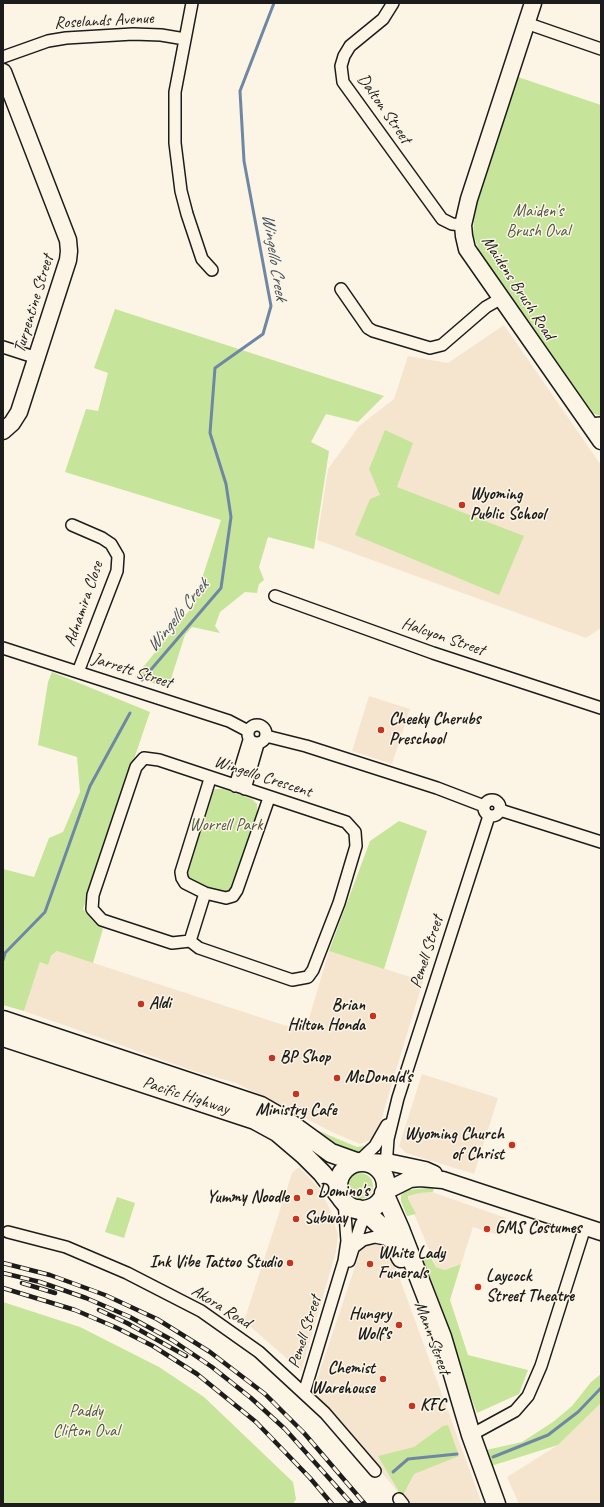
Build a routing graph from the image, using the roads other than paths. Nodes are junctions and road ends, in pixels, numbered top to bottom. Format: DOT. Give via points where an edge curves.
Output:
graph roads {
  1 [pos="192,3"];
  2 [pos="394,3"];
  3 [pos="532,3"];
  4 [pos="526,23"];
  5 [pos="185,39"];
  6 [pos="601,49"];
  7 [pos="3,57"];
  8 [pos="3,72"];
  9 [pos="463,225"];
  10 [pos="212,270"];
  11 [pos="341,289"];
  12 [pos="500,298"];
  13 [pos="3,347"];
  14 [pos="37,358"];
  15 [pos="595,424"];
  16 [pos="3,431"];
  17 [pos="601,441"];
  18 [pos="72,525"];
  19 [pos="275,596"];
  20 [pos="3,648"];
  21 [pos="78,672"];
  22 [pos="601,708"];
  23 [pos="255,738"];
  24 [pos="210,779"];
  25 [pos="240,788"];
  26 [pos="269,798"];
  27 [pos="486,811"];
  28 [pos="601,842"];
  29 [pos="205,893"];
  30 [pos="190,941"];
  31 [pos="3,1020"];
  32 [pos="3,1037"];
  33 [pos="398,1098"];
  34 [pos="360,1162"];
  35 [pos="386,1162"];
  36 [pos="443,1180"];
  37 [pos="367,1200"];
  38 [pos="585,1227"];
  39 [pos="8,1232"];
  40 [pos="601,1232"];
  41 [pos="395,1245"];
  42 [pos="354,1247"];
  43 [pos="339,1281"];
  44 [pos="304,1393"];
  45 [pos="471,1435"];
  46 [pos="375,1471"];
  47 [pos="496,1504"];
  1 -- 5 [label="street"];
  2 -- 9 [label="street, Dalton Street" via="383,19 350,46 341,66 343,82 442,219 452,224"];
  3 -- 4 [label="street, Maidens Brush Road"];
  4 -- 6 [label="street"];
  4 -- 9 [label="street, Maidens Brush Road" via="469,199"];
  5 -- 7 [label="street, Roselands Avenue" via="134,34 66,38 48,41"];
  5 -- 10 [label="street" via="175,92 177,165 187,214 202,259"];
  8 -- 14 [label="street, Turpentine Street" via="63,228 69,251"];
  9 -- 12 [label="street, Maidens Brush Road" via="467,249"];
  11 -- 12 [label="street" via="368,328 430,348 442,345"];
  12 -- 15 [label="street, Maidens Brush Road"];
  13 -- 14 [label="street"];
  14 -- 16 [label="street, Turpentine Street" via="19,412"];
  15 -- 17 [label="street, Maidens Brush Road"];
  18 -- 21 [label="street, Adnamira Close" via="111,544 118,556 118,571"];
  19 -- 22 [label="street, Halcyon Street" via="433,653"];
  20 -- 21 [label="street, Jarrett Street"];
  21 -- 23 [label="street, Jarrett Street" via="229,721"];
  23 -- 25 [label="street"];
  23 -- 27 [label="street, Jarrett Street" via="306,746 401,776 438,788"];
  24 -- 25 [label="street, Wingello Crescent"];
  24 -- 29 [label="street" via="181,872 185,883"];
  24 -- 30 [label="street, Wingello Crescent" via="159,760 144,758 136,767 93,895 92,909 102,920 172,943"];
  25 -- 26 [label="street, Wingello Crescent"];
  26 -- 29 [label="street" via="233,896 226,898"];
  26 -- 30 [label="street, Wingello Crescent" via="346,822 355,832 356,846 339,904 313,970 308,977 292,980 198,948"];
  27 -- 28 [label="street" via="496,816 500,810"];
  27 -- 33 [label="street, Pemell Street"];
  29 -- 30 [label="street"];
  31 -- 34 [label="main road, Pacific Highway" via="261,1106 287,1121 331,1153"];
  32 -- 37 [label="main road, Pacific Highway" via="255,1120 277,1132 322,1173"];
  33 -- 34 [label="street, Pemell Street" via="378,1141"];
  33 -- 35 [label="street, Pemell Street" via="388,1139"];
  34 -- 35 [label="street"];
  34 -- 37 [label="main road, Pacific Highway" via="380,1170"];
  34 -- 37 [label="main road" via="346,1168 340,1177 338,1189"];
  35 -- 36 [label="street" via="425,1170"];
  35 -- 37 [label="street, Pemell Street"];
  36 -- 37 [label="street" via="410,1179"];
  36 -- 38 [label="street"];
  37 -- 41 [label="main road, Mann Street"];
  37 -- 42 [label="street, Pemell Street"];
  37 -- 43 [label="street, Pemell Street" via="347,1242"];
  37 -- 45 [label="main road, Mann Street" via="400,1229 442,1337"];
  38 -- 40 [label="street"];
  38 -- 45 [label="street" via="541,1366 528,1396 515,1411"];
  39 -- 44 [label="street, Akora Road" via="66,1247 127,1273 201,1311 259,1352"];
  41 -- 42 [label="street" via="375,1237 363,1240"];
  41 -- 45 [label="main road, Mann Street" via="457,1407"];
  42 -- 43 [label="street, Pemell Street"];
  43 -- 44 [label="street, Pemell Street"];
  44 -- 46 [label="street, Akora Road" via="325,1413"];
  45 -- 47 [label="main road, Mann Street"];
}
